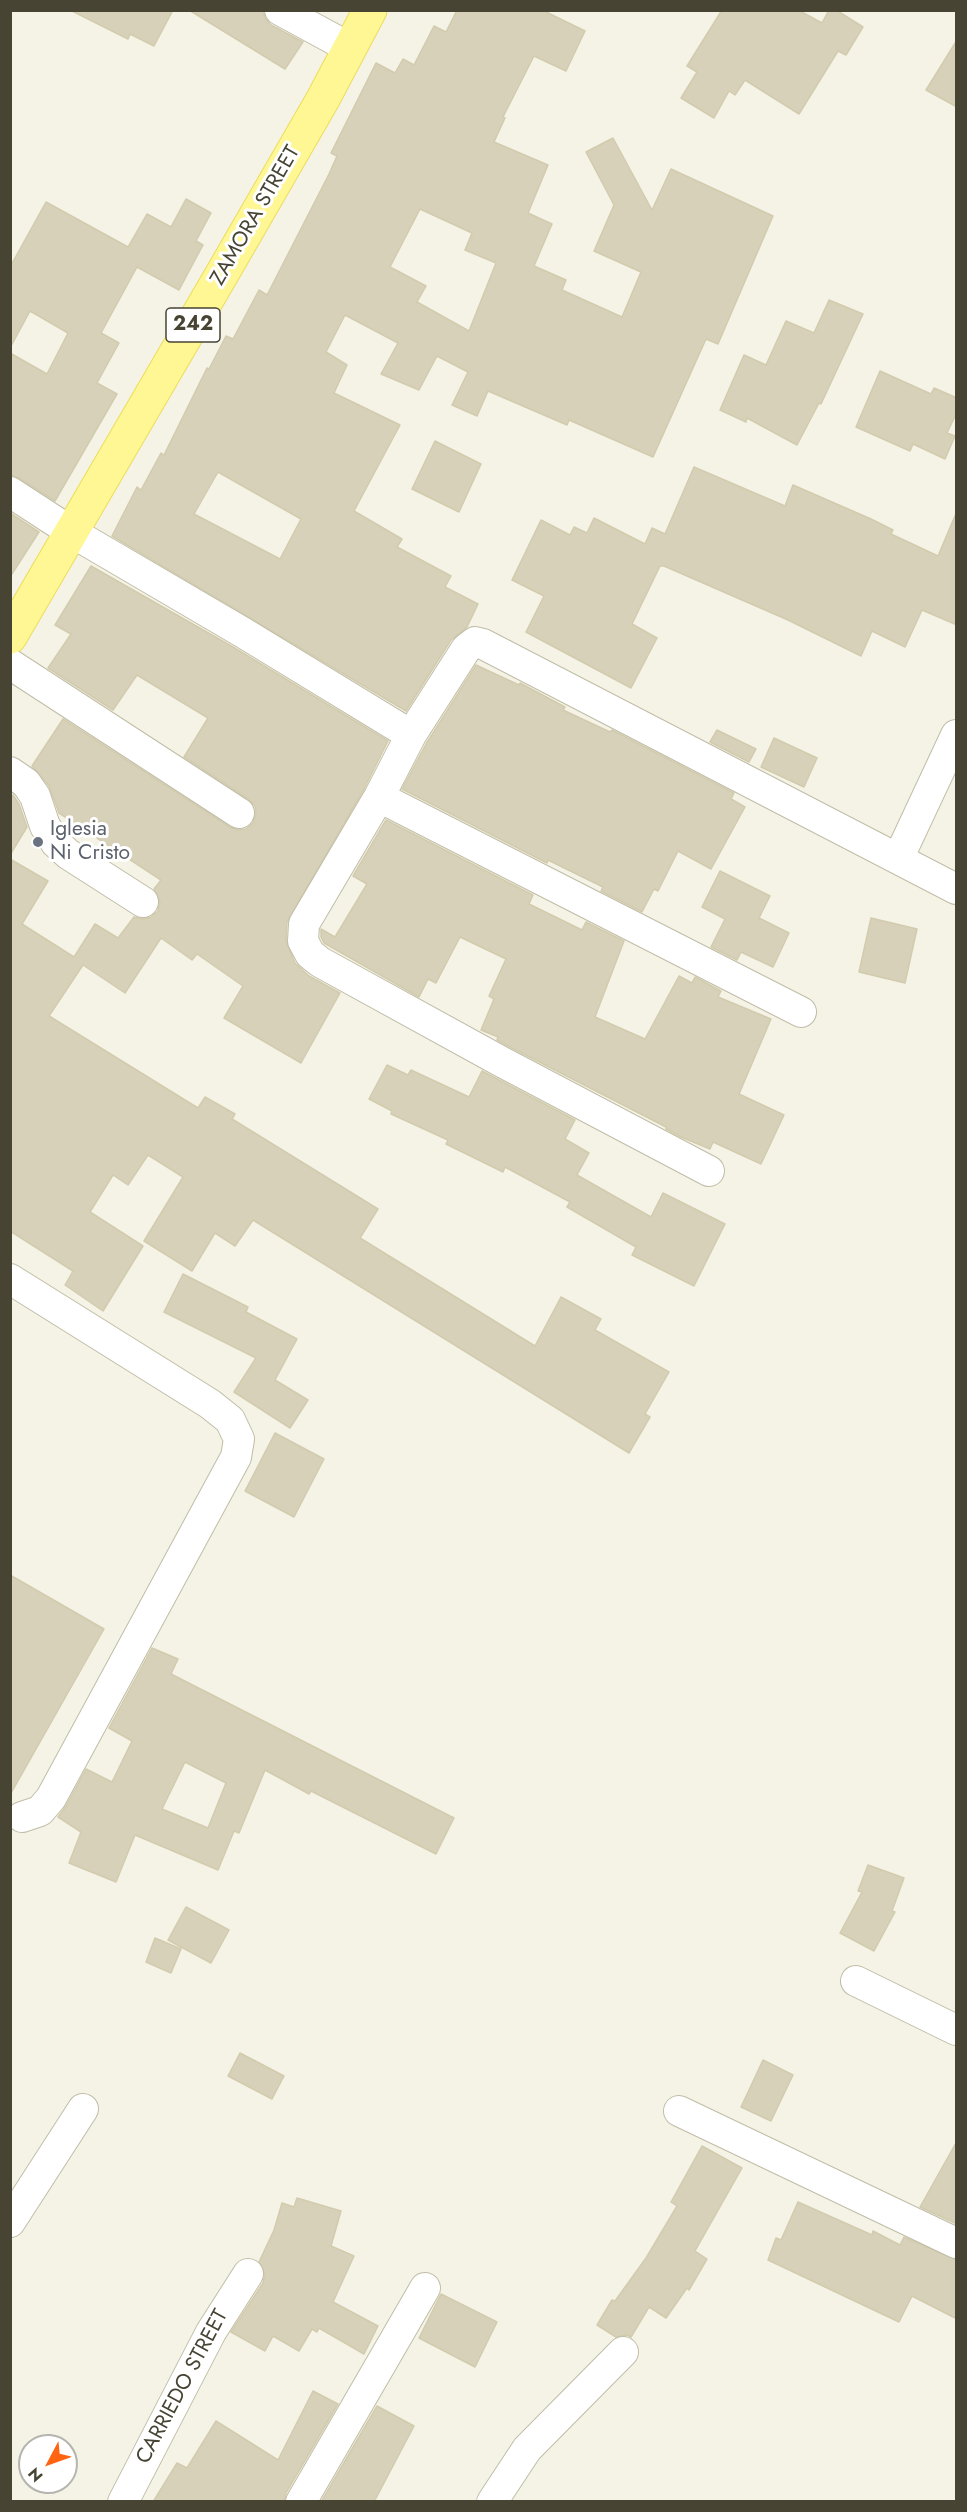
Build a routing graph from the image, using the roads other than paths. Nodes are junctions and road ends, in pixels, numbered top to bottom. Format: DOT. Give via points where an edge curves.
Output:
graph roads {
  1 [pos="280,10"];
  2 [pos="370,10"];
  3 [pos="350,48"];
  4 [pos="10,492"];
  5 [pos="73,533"];
  6 [pos="10,637"];
  7 [pos="10,664"];
  8 [pos="411,735"];
  9 [pos="957,735"];
  10 [pos="10,772"];
  11 [pos="380,797"];
  12 [pos="239,813"];
  13 [pos="898,859"];
  14 [pos="957,890"];
  15 [pos="143,902"];
  16 [pos="801,1012"];
  17 [pos="709,1171"];
  18 [pos="10,1279"];
  19 [pos="22,1817"];
  20 [pos="856,1981"];
  21 [pos="957,2030"];
  22 [pos="83,2109"];
  23 [pos="679,2111"];
  24 [pos="10,2222"];
  25 [pos="957,2242"];
  26 [pos="248,2274"];
  27 [pos="425,2288"];
  28 [pos="623,2352"];
  29 [pos="123,2502"];
  30 [pos="301,2502"];
  31 [pos="492,2502"];
  1 -- 3 [label="street"];
  2 -- 3 [label="main road, ZAMORA STREET / 242"];
  3 -- 5 [label="main road, ZAMORA STREET / 242"];
  4 -- 5 [label="street"];
  5 -- 6 [label="main road, ZAMORA STREET / 242"];
  5 -- 8 [label="street"];
  7 -- 12 [label="street"];
  8 -- 11 [label="street"];
  8 -- 13 [label="street" via="466,649 475,642 483,644"];
  9 -- 13 [label="street"];
  10 -- 15 [label="street" via="26,783 35,796 45,826 56,843"];
  11 -- 16 [label="street"];
  11 -- 17 [label="street" via="304,924 303,941 310,954 502,1062"];
  13 -- 14 [label="street"];
  18 -- 19 [label="street" via="210,1404 230,1420 239,1439 236,1457 51,1798 40,1810"];
  20 -- 21 [label="street"];
  22 -- 24 [label="street"];
  23 -- 25 [label="street"];
  26 -- 29 [label="street, CARRIEDO STREET" via="211,2332"];
  27 -- 30 [label="street"];
  28 -- 31 [label="street" via="527,2449"];
}
